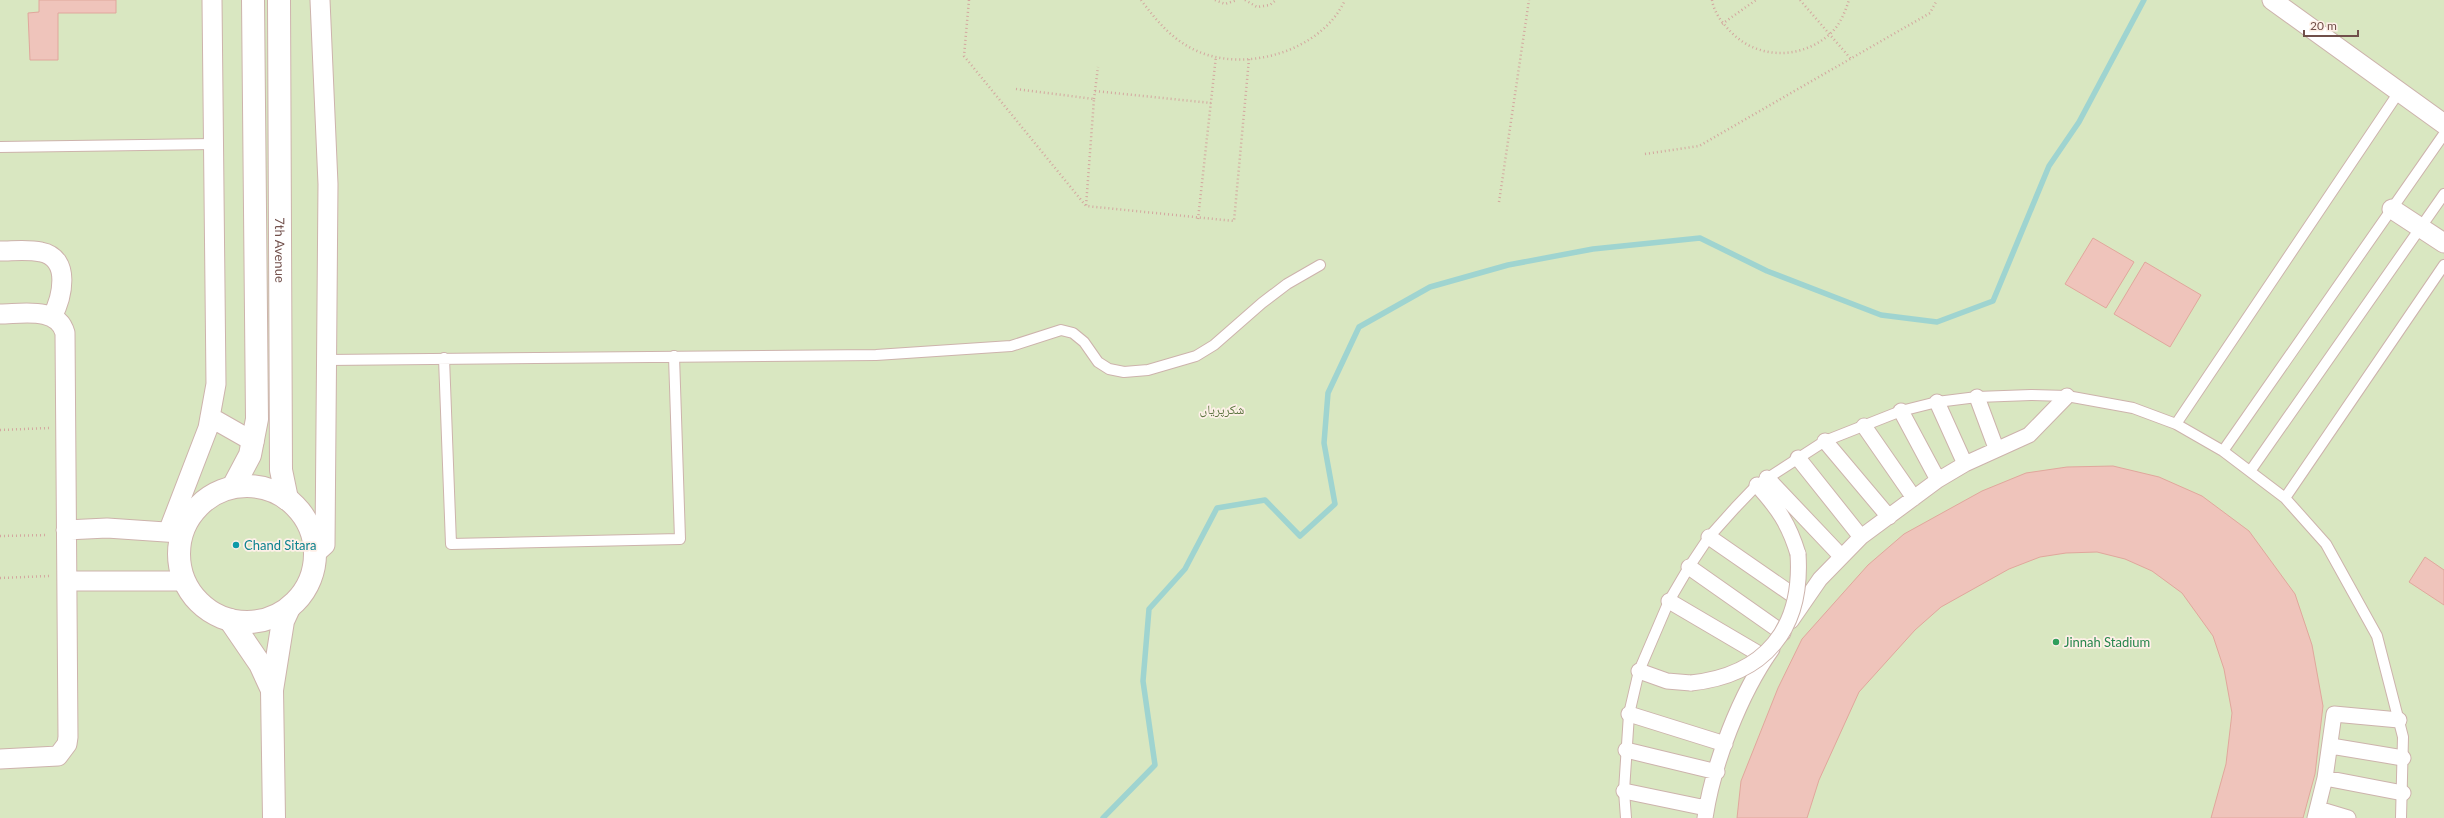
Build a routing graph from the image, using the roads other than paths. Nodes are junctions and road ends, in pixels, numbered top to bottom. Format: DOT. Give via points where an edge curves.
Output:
graph roads {
  1 [pos="212,0"];
  2 [pos="253,0"];
  3 [pos="279,0"];
  4 [pos="320,0"];
  5 [pos="2272,0"];
  6 [pos="2399,92"];
  7 [pos="2444,124"];
  8 [pos="2444,134"];
  9 [pos="214,144"];
  10 [pos="0,147"];
  11 [pos="2444,194"];
  12 [pos="2392,209"];
  13 [pos="2421,228"];
  14 [pos="2444,243"];
  15 [pos="0,251"];
  16 [pos="1320,265"];
  17 [pos="2444,265"];
  18 [pos="0,314"];
  19 [pos="52,318"];
  20 [pos="674,356"];
  21 [pos="444,358"];
  22 [pos="327,360"];
  23 [pos="2067,396"];
  24 [pos="1977,397"];
  25 [pos="1937,402"];
  26 [pos="1901,411"];
  27 [pos="210,417"];
  28 [pos="2176,424"];
  29 [pos="1864,426"];
  30 [pos="1825,441"];
  31 [pos="254,442"];
  32 [pos="1996,448"];
  33 [pos="2223,451"];
  34 [pos="1798,458"];
  35 [pos="1965,464"];
  36 [pos="2251,470"];
  37 [pos="1938,480"];
  38 [pos="1762,482"];
  39 [pos="233,487"];
  40 [pos="1914,498"];
  41 [pos="2285,498"];
  42 [pos="287,499"];
  43 [pos="1889,516"];
  44 [pos="66,532"];
  45 [pos="175,532"];
  46 [pos="1710,537"];
  47 [pos="1861,537"];
  48 [pos="315,554"];
  49 [pos="1841,556"];
  50 [pos="1689,567"];
  51 [pos="67,578"];
  52 [pos="184,581"];
  53 [pos="1668,601"];
  54 [pos="1803,602"];
  55 [pos="289,608"];
  56 [pos="230,620"];
  57 [pos="1783,632"];
  58 [pos="1766,658"];
  59 [pos="1639,672"];
  60 [pos="272,690"];
  61 [pos="1629,714"];
  62 [pos="2399,720"];
  63 [pos="1725,744"];
  64 [pos="2331,746"];
  65 [pos="1626,750"];
  66 [pos="0,758"];
  67 [pos="2403,758"];
  68 [pos="1717,772"];
  69 [pos="2325,778"];
  70 [pos="1624,791"];
  71 [pos="2403,793"];
  72 [pos="1706,813"];
  73 [pos="2316,814"];
  74 [pos="274,818"];
  75 [pos="1626,818"];
  76 [pos="2348,818"];
  77 [pos="2401,818"];
  1 -- 9 [label="street"];
  2 -- 31 [label="street, 7th Avenue" via="257,419"];
  3 -- 42 [label="street, 7th Avenue" via="281,470"];
  4 -- 22 [label="street" via="328,184"];
  5 -- 6 [label="street"];
  6 -- 7 [label="street"];
  6 -- 28 [label="lane"];
  8 -- 12 [label="lane"];
  9 -- 10 [label="lane"];
  9 -- 27 [label="street" via="216,384"];
  11 -- 13 [label="lane"];
  12 -- 13 [label="street"];
  12 -- 33 [label="lane"];
  13 -- 14 [label="street"];
  13 -- 36 [label="lane"];
  15 -- 19 [label="street" via="41,252 48,254 58,263 61,271 61,292"];
  16 -- 20 [label="lane" via="1287,284 1214,345 1196,356 1148,370 1124,372 1108,369 1098,362 1084,342 1073,333 1061,330 1011,346 876,355"];
  17 -- 41 [label="lane"];
  18 -- 19 [label="street" via="40,313"];
  19 -- 44 [label="street" via="61,325 65,333"];
  20 -- 21 [label="lane"];
  20 -- 21 [label="lane" via="680,539 451,544"];
  21 -- 22 [label="lane"];
  22 -- 48 [label="street" via="325,545"];
  23 -- 24 [label="lane"];
  23 -- 28 [label="lane" via="2132,408"];
  23 -- 32 [label="street" via="2029,435"];
  24 -- 25 [label="lane"];
  24 -- 32 [label="street"];
  25 -- 26 [label="lane"];
  25 -- 35 [label="street"];
  26 -- 29 [label="lane"];
  26 -- 37 [label="street"];
  27 -- 31 [label="street"];
  27 -- 45 [label="street"];
  28 -- 33 [label="lane"];
  29 -- 30 [label="lane"];
  29 -- 40 [label="street"];
  30 -- 34 [label="lane"];
  30 -- 43 [label="street"];
  31 -- 39 [label="street, 7th Avenue"];
  32 -- 35 [label="street"];
  33 -- 36 [label="lane"];
  34 -- 38 [label="lane"];
  34 -- 47 [label="street"];
  35 -- 37 [label="street"];
  36 -- 41 [label="lane"];
  37 -- 40 [label="street"];
  38 -- 46 [label="lane"];
  38 -- 49 [label="street"];
  38 -- 59 [label="street, bridge" via="1791,531 1798,554 1800,578 1796,602 1788,624 1775,644 1758,660 1737,673 1715,681 1667,681"];
  39 -- 42 [label="street" via="265,489"];
  39 -- 45 [label="street" via="204,500"];
  40 -- 43 [label="street"];
  41 -- 62 [label="lane" via="2326,544 2377,636"];
  42 -- 48 [label="street" via="307,523 313,538"];
  43 -- 47 [label="street"];
  44 -- 45 [label="street" via="107,528"];
  44 -- 51 [label="street"];
  45 -- 52 [label="street"];
  46 -- 50 [label="lane"];
  46 -- 54 [label="street"];
  47 -- 49 [label="street"];
  48 -- 55 [label="street" via="308,584"];
  49 -- 54 [label="street"];
  50 -- 53 [label="lane"];
  50 -- 57 [label="street"];
  51 -- 52 [label="street"];
  51 -- 66 [label="street" via="67,744 58,756"];
  52 -- 56 [label="street" via="203,606"];
  53 -- 58 [label="street"];
  53 -- 59 [label="lane"];
  54 -- 57 [label="street"];
  55 -- 56 [label="street" via="278,615 255,622"];
  55 -- 60 [label="street" via="283,621"];
  56 -- 60 [label="street" via="263,669"];
  57 -- 58 [label="street"];
  58 -- 63 [label="street" via="1751,682"];
  59 -- 61 [label="lane"];
  60 -- 74 [label="street"];
  61 -- 63 [label="street"];
  61 -- 65 [label="lane"];
  62 -- 64 [label="street" via="2334,714"];
  62 -- 67 [label="lane" via="2403,737"];
  63 -- 68 [label="street"];
  64 -- 67 [label="street"];
  64 -- 69 [label="street"];
  65 -- 68 [label="street"];
  65 -- 70 [label="lane"];
  67 -- 71 [label="lane"];
  68 -- 72 [label="street"];
  69 -- 71 [label="street"];
  69 -- 73 [label="street"];
  70 -- 72 [label="street"];
  70 -- 75 [label="lane"];
  71 -- 77 [label="lane"];
  73 -- 76 [label="street"];
}
